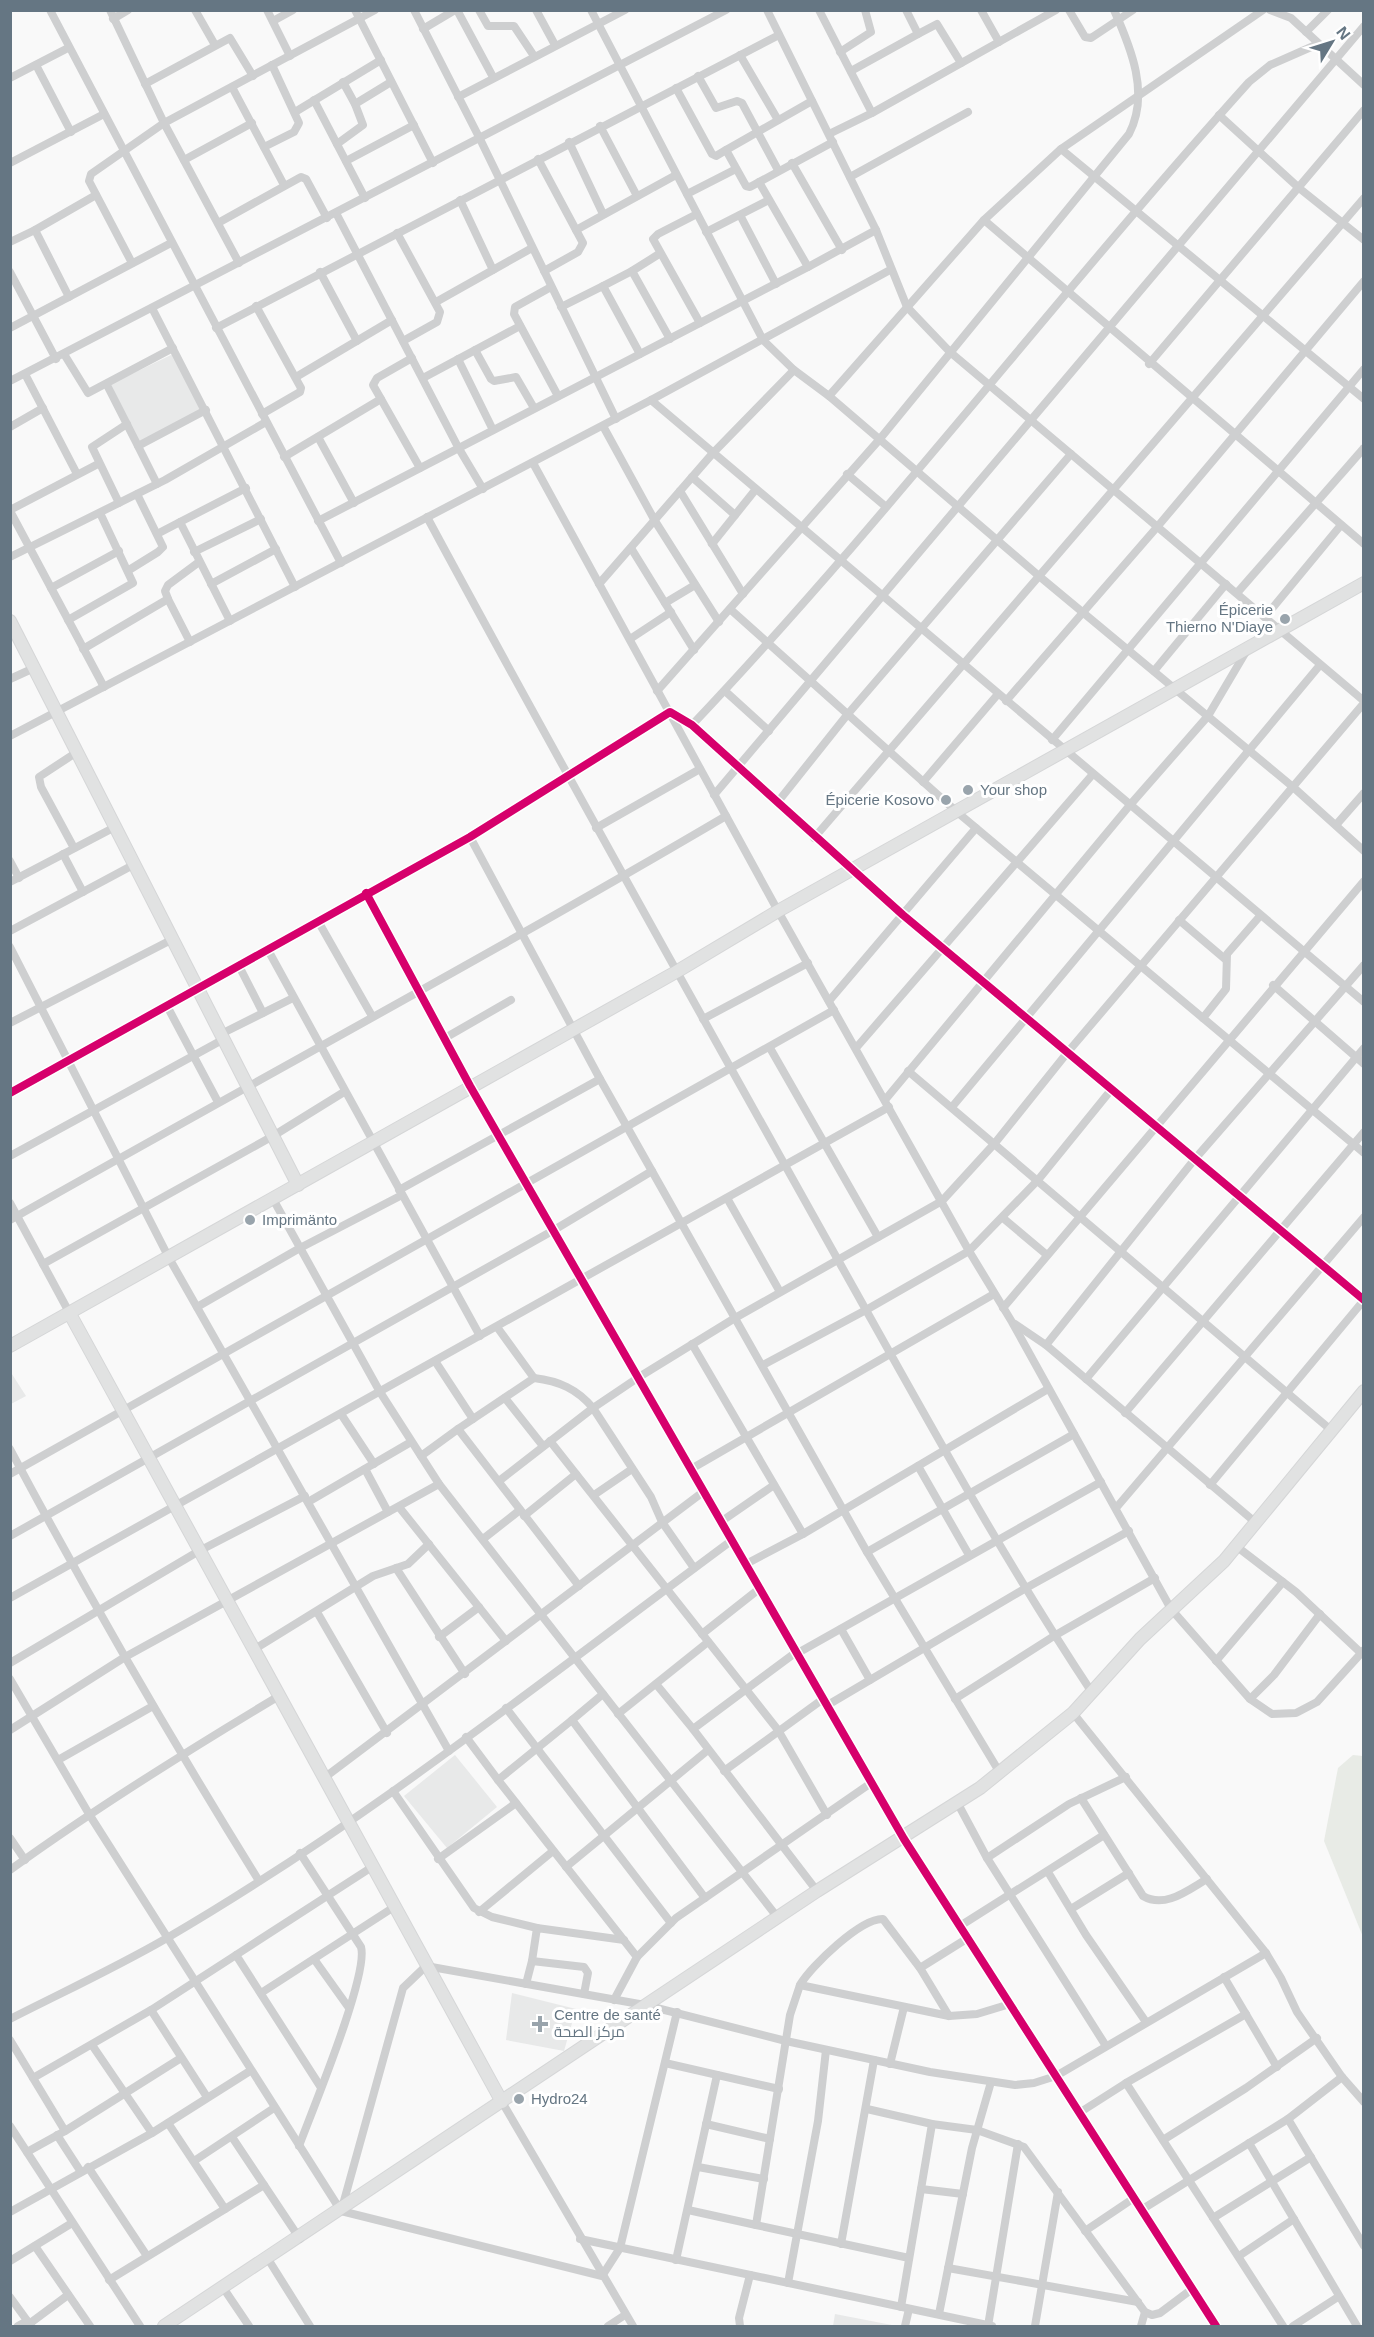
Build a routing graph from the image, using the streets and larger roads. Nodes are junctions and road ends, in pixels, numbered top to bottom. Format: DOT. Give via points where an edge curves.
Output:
graph roads {
  1 [pos="50,10"];
  2 [pos="128,10"];
  3 [pos="195,10"];
  4 [pos="267,10"];
  5 [pos="293,10"];
  6 [pos="375,10"];
  7 [pos="414,10"];
  8 [pos="456,10"];
  9 [pos="479,10"];
  10 [pos="537,10"];
  11 [pos="591,10"];
  12 [pos="625,10"];
  13 [pos="726,10"];
  14 [pos="767,10"];
  15 [pos="819,10"];
  16 [pos="865,10"];
  17 [pos="906,10"];
  18 [pos="981,10"];
  19 [pos="1056,10"];
  20 [pos="1069,10"];
  21 [pos="1114,10"];
  22 [pos="1133,10"];
  23 [pos="1263,10"];
  24 [pos="1270,10"];
  25 [pos="1328,10"];
  26 [pos="112,14"];
  27 [pos="357,15"];
  28 [pos="273,21"];
  29 [pos="1119,21"];
  30 [pos="597,23"];
  31 [pos="1364,26"];
  32 [pos="423,29"];
  33 [pos="1306,32"];
  34 [pos="918,34"];
  35 [pos="779,35"];
  36 [pos="999,42"];
  37 [pos="1318,44"];
  38 [pos="215,45"];
  39 [pos="555,45"];
  40 [pos="68,48"];
  41 [pos="840,52"];
  42 [pos="740,55"];
  43 [pos="290,56"];
  44 [pos="534,56"];
  45 [pos="381,60"];
  46 [pos="1335,60"];
  47 [pos="961,63"];
  48 [pos="36,65"];
  49 [pos="272,65"];
  50 [pos="620,66"];
  51 [pos="851,71"];
  52 [pos="253,76"];
  53 [pos="698,76"];
  54 [pos="493,77"];
  55 [pos="10,78"];
  56 [pos="343,82"];
  57 [pos="392,82"];
  58 [pos="145,84"];
  59 [pos="1364,85"];
  60 [pos="232,87"];
  61 [pos="676,88"];
  62 [pos="1138,96"];
  63 [pos="458,97"];
  64 [pos="314,100"];
  65 [pos="812,101"];
  66 [pos="355,104"];
  67 [pos="641,106"];
  68 [pos="1364,110"];
  69 [pos="295,112"];
  70 [pos="872,112"];
  71 [pos="968,112"];
  72 [pos="104,114"];
  73 [pos="1219,115"];
  74 [pos="778,120"];
  75 [pos="164,123"];
  76 [pos="252,123"];
  77 [pos="414,125"];
  78 [pos="600,126"];
  79 [pos="758,131"];
  80 [pos="71,132"];
  81 [pos="828,134"];
  82 [pos="480,139"];
  83 [pos="569,142"];
  84 [pos="833,142"];
  85 [pos="337,144"];
  86 [pos="264,147"];
  87 [pos="1061,149"];
  88 [pos="726,150"];
  89 [pos="123,152"];
  90 [pos="1257,152"];
  91 [pos="537,159"];
  92 [pos="184,160"];
  93 [pos="346,161"];
  94 [pos="10,163"];
  95 [pos="433,163"];
  96 [pos="792,163"];
  97 [pos="736,169"];
  98 [pos="778,170"];
  99 [pos="1094,174"];
  100 [pos="676,175"];
  101 [pos="850,177"];
  102 [pos="499,178"];
  103 [pos="759,183"];
  104 [pos="284,185"];
  105 [pos="1299,188"];
  106 [pos="687,194"];
  107 [pos="96,195"];
  108 [pos="637,196"];
  109 [pos="365,198"];
  110 [pos="1364,198"];
  111 [pos="460,200"];
  112 [pos="770,200"];
  113 [pos="1136,210"];
  114 [pos="336,213"];
  115 [pos="603,214"];
  116 [pos="697,214"];
  117 [pos="740,215"];
  118 [pos="327,218"];
  119 [pos="984,220"];
  120 [pos="218,223"];
  121 [pos="1343,223"];
  122 [pos="35,230"];
  123 [pos="576,230"];
  124 [pos="876,230"];
  125 [pos="706,232"];
  126 [pos="398,233"];
  127 [pos="1364,240"];
  128 [pos="10,242"];
  129 [pos="171,243"];
  130 [pos="1178,245"];
  131 [pos="532,248"];
  132 [pos="842,250"];
  133 [pos="357,253"];
  134 [pos="659,254"];
  135 [pos="1025,258"];
  136 [pos="132,263"];
  137 [pos="239,263"];
  138 [pos="808,267"];
  139 [pos="493,270"];
  140 [pos="890,270"];
  141 [pos="544,271"];
  142 [pos="632,271"];
  143 [pos="10,272"];
  144 [pos="320,273"];
  145 [pos="1221,281"];
  146 [pos="1364,281"];
  147 [pos="776,284"];
  148 [pos="603,286"];
  149 [pos="194,287"];
  150 [pos="551,287"];
  151 [pos="1067,293"];
  152 [pos="69,297"];
  153 [pos="436,302"];
  154 [pos="743,302"];
  155 [pos="256,306"];
  156 [pos="561,307"];
  157 [pos="907,307"];
  158 [pos="152,308"];
  159 [pos="33,316"];
  160 [pos="1263,316"];
  161 [pos="393,321"];
  162 [pos="700,323"];
  163 [pos="520,326"];
  164 [pos="10,328"];
  165 [pos="216,328"];
  166 [pos="1108,328"];
  167 [pos="670,339"];
  168 [pos="763,340"];
  169 [pos="357,341"];
  170 [pos="403,341"];
  171 [pos="173,348"];
  172 [pos="475,350"];
  173 [pos="1305,350"];
  174 [pos="950,352"];
  175 [pos="640,354"];
  176 [pos="60,356"];
  177 [pos="412,358"];
  178 [pos="458,360"];
  179 [pos="1149,364"];
  180 [pos="1364,369"];
  181 [pos="794,370"];
  182 [pos="25,374"];
  183 [pos="296,377"];
  184 [pos="595,377"];
  185 [pos="423,378"];
  186 [pos="10,381"];
  187 [pos="989,384"];
  188 [pos="107,385"];
  189 [pos="1349,386"];
  190 [pos="558,396"];
  191 [pos="829,396"];
  192 [pos="381,399"];
  193 [pos="1191,399"];
  194 [pos="1364,399"];
  195 [pos="651,400"];
  196 [pos="43,408"];
  197 [pos="534,408"];
  198 [pos="206,410"];
  199 [pos="264,418"];
  200 [pos="616,419"];
  201 [pos="1031,420"];
  202 [pos="127,424"];
  203 [pos="603,426"];
  204 [pos="10,428"];
  205 [pos="493,430"];
  206 [pos="1234,435"];
  207 [pos="318,437"];
  208 [pos="879,440"];
  209 [pos="138,446"];
  210 [pos="225,446"];
  211 [pos="458,447"];
  212 [pos="1364,448"];
  213 [pos="713,453"];
  214 [pos="1071,454"];
  215 [pos="284,457"];
  216 [pos="533,463"];
  217 [pos="98,464"];
  218 [pos="420,468"];
  219 [pos="915,470"];
  220 [pos="1277,471"];
  221 [pos="77,474"];
  222 [pos="847,474"];
  223 [pos="692,477"];
  224 [pos="157,484"];
  225 [pos="246,488"];
  226 [pos="483,489"];
  227 [pos="756,489"];
  228 [pos="1114,489"];
  229 [pos="680,491"];
  230 [pos="138,494"];
  231 [pos="118,503"];
  232 [pos="354,503"];
  233 [pos="1315,504"];
  234 [pos="885,506"];
  235 [pos="958,507"];
  236 [pos="10,510"];
  237 [pos="100,513"];
  238 [pos="735,515"];
  239 [pos="427,517"];
  240 [pos="261,519"];
  241 [pos="318,521"];
  242 [pos="655,521"];
  243 [pos="180,522"];
  244 [pos="1341,525"];
  245 [pos="800,526"];
  246 [pos="1158,526"];
  247 [pos="157,534"];
  248 [pos="1362,540"];
  249 [pos="998,541"];
  250 [pos="712,544"];
  251 [pos="29,548"];
  252 [pos="631,548"];
  253 [pos="276,549"];
  254 [pos="120,551"];
  255 [pos="194,552"];
  256 [pos="10,558"];
  257 [pos="840,560"];
  258 [pos="199,562"];
  259 [pos="341,563"];
  260 [pos="1201,563"];
  261 [pos="129,570"];
  262 [pos="1039,576"];
  263 [pos="1364,583"];
  264 [pos="211,584"];
  265 [pos="599,584"];
  266 [pos="1226,584"];
  267 [pos="695,585"];
  268 [pos="295,587"];
  269 [pos="51,588"];
  270 [pos="1237,593"];
  271 [pos="742,594"];
  272 [pos="882,596"];
  273 [pos="168,599"];
  274 [pos="665,603"];
  275 [pos="730,609"];
  276 [pos="671,612"];
  277 [pos="1083,612"];
  278 [pos="1264,617"];
  279 [pos="68,620"];
  280 [pos="10,621"];
  281 [pos="230,621"];
  282 [pos="719,622"];
  283 [pos="922,629"];
  284 [pos="1280,630"];
  285 [pos="630,639"];
  286 [pos="190,642"];
  287 [pos="766,644"];
  288 [pos="1249,648"];
  289 [pos="83,649"];
  290 [pos="1128,649"];
  291 [pos="694,650"];
  292 [pos="963,664"];
  293 [pos="1320,665"];
  294 [pos="34,668"];
  295 [pos="1154,671"];
  296 [pos="10,679"];
  297 [pos="810,682"];
  298 [pos="104,687"];
  299 [pos="1175,689"];
  300 [pos="657,691"];
  301 [pos="725,691"];
  302 [pos="998,694"];
  303 [pos="1006,701"];
  304 [pos="1364,702"];
  305 [pos="57,712"];
  306 [pos="670,712"];
  307 [pos="847,715"];
  308 [pos="1208,716"];
  309 [pos="692,725"];
  310 [pos="769,730"];
  311 [pos="10,736"];
  312 [pos="1052,740"];
  313 [pos="1248,750"];
  314 [pos="888,751"];
  315 [pos="1066,751"];
  316 [pos="77,752"];
  317 [pos="738,767"];
  318 [pos="700,769"];
  319 [pos="1093,774"];
  320 [pos="568,778"];
  321 [pos="923,782"];
  322 [pos="1293,787"];
  323 [pos="1364,794"];
  324 [pos="714,795"];
  325 [pos="777,803"];
  326 [pos="1130,805"];
  327 [pos="957,812"];
  328 [pos="726,816"];
  329 [pos="1336,825"];
  330 [pos="116,827"];
  331 [pos="596,828"];
  332 [pos="976,828"];
  333 [pos="470,837"];
  334 [pos="814,838"];
  335 [pos="1174,842"];
  336 [pos="74,848"];
  337 [pos="1364,851"];
  338 [pos="63,854"];
  339 [pos="10,861"];
  340 [pos="1017,862"];
  341 [pos="135,864"];
  342 [pos="851,871"];
  343 [pos="623,877"];
  344 [pos="19,878"];
  345 [pos="1216,878"];
  346 [pos="1364,881"];
  347 [pos="10,882"];
  348 [pos="83,892"];
  349 [pos="366,893"];
  350 [pos="1056,895"];
  351 [pos="778,911"];
  352 [pos="903,915"];
  353 [pos="1260,916"];
  354 [pos="1179,920"];
  355 [pos="318,921"];
  356 [pos="10,931"];
  357 [pos="1100,932"];
  358 [pos="521,934"];
  359 [pos="173,939"];
  360 [pos="10,947"];
  361 [pos="941,948"];
  362 [pos="268,950"];
  363 [pos="1302,950"];
  364 [pos="1225,959"];
  365 [pos="808,963"];
  366 [pos="1364,965"];
  367 [pos="239,966"];
  368 [pos="1141,966"];
  369 [pos="21,967"];
  370 [pos="676,972"];
  371 [pos="10,973"];
  372 [pos="983,982"];
  373 [pos="1273,985"];
  374 [pos="1345,987"];
  375 [pos="198,988"];
  376 [pos="418,991"];
  377 [pos="293,998"];
  378 [pos="511,1000"];
  379 [pos="829,1001"];
  380 [pos="1364,1002"];
  381 [pos="167,1006"];
  382 [pos="41,1007"];
  383 [pos="834,1010"];
  384 [pos="263,1013"];
  385 [pos="372,1016"];
  386 [pos="1203,1018"];
  387 [pos="703,1019"];
  388 [pos="1026,1020"];
  389 [pos="1314,1021"];
  390 [pos="10,1023"];
  391 [pos="572,1029"];
  392 [pos="223,1036"];
  393 [pos="445,1038"];
  394 [pos="1228,1039"];
  395 [pos="318,1046"];
  396 [pos="770,1048"];
  397 [pos="856,1048"];
  398 [pos="1364,1048"];
  399 [pos="1067,1053"];
  400 [pos="194,1056"];
  401 [pos="1356,1057"];
  402 [pos="69,1061"];
  403 [pos="1364,1064"];
  404 [pos="732,1070"];
  405 [pos="908,1071"];
  406 [pos="1268,1072"];
  407 [pos="600,1079"];
  408 [pos="247,1085"];
  409 [pos="470,1086"];
  410 [pos="1111,1090"];
  411 [pos="344,1092"];
  412 [pos="10,1093"];
  413 [pos="218,1102"];
  414 [pos="887,1104"];
  415 [pos="952,1107"];
  416 [pos="1312,1109"];
  417 [pos="94,1112"];
  418 [pos="1155,1126"];
  419 [pos="628,1128"];
  420 [pos="1364,1132"];
  421 [pos="273,1136"];
  422 [pos="499,1136"];
  423 [pos="372,1143"];
  424 [pos="825,1143"];
  425 [pos="995,1143"];
  426 [pos="1353,1144"];
  427 [pos="1364,1153"];
  428 [pos="10,1156"];
  429 [pos="118,1159"];
  430 [pos="1194,1160"];
  431 [pos="785,1166"];
  432 [pos="652,1171"];
  433 [pos="1038,1180"];
  434 [pos="298,1185"];
  435 [pos="528,1185"];
  436 [pos="400,1193"];
  437 [pos="1239,1196"];
  438 [pos="727,1198"];
  439 [pos="273,1199"];
  440 [pos="942,1201"];
  441 [pos="10,1203"];
  442 [pos="144,1208"];
  443 [pos="1078,1217"];
  444 [pos="1364,1217"];
  445 [pos="14,1218"];
  446 [pos="1004,1218"];
  447 [pos="682,1223"];
  448 [pos="554,1230"];
  449 [pos="1279,1230"];
  450 [pos="878,1237"];
  451 [pos="426,1242"];
  452 [pos="300,1248"];
  453 [pos="969,1251"];
  454 [pos="1120,1251"];
  455 [pos="1047,1255"];
  456 [pos="169,1257"];
  457 [pos="838,1260"];
  458 [pos="43,1264"];
  459 [pos="1322,1266"];
  460 [pos="581,1280"];
  461 [pos="451,1286"];
  462 [pos="1162,1286"];
  463 [pos="780,1292"];
  464 [pos="994,1294"];
  465 [pos="326,1296"];
  466 [pos="1363,1300"];
  467 [pos="197,1307"];
  468 [pos="1003,1308"];
  469 [pos="866,1310"];
  470 [pos="70,1314"];
  471 [pos="735,1318"];
  472 [pos="1203,1320"];
  473 [pos="1012,1322"];
  474 [pos="497,1327"];
  475 [pos="480,1336"];
  476 [pos="353,1343"];
  477 [pos="692,1344"];
  478 [pos="1046,1345"];
  479 [pos="10,1346"];
  480 [pos="891,1354"];
  481 [pos="224,1356"];
  482 [pos="1246,1356"];
  483 [pos="435,1361"];
  484 [pos="763,1365"];
  485 [pos="639,1377"];
  486 [pos="534,1378"];
  487 [pos="1086,1379"];
  488 [pos="1048,1389"];
  489 [pos="1287,1390"];
  490 [pos="1364,1391"];
  491 [pos="380,1392"];
  492 [pos="505,1398"];
  493 [pos="250,1400"];
  494 [pos="593,1408"];
  495 [pos="124,1412"];
  496 [pos="789,1412"];
  497 [pos="1125,1413"];
  498 [pos="341,1414"];
  499 [pos="473,1419"];
  500 [pos="458,1429"];
  501 [pos="1331,1430"];
  502 [pos="1074,1434"];
  503 [pos="744,1436"];
  504 [pos="411,1442"];
  505 [pos="546,1444"];
  506 [pos="1167,1448"];
  507 [pos="10,1449"];
  508 [pos="278,1449"];
  509 [pos="946,1449"];
  510 [pos="421,1456"];
  511 [pos="148,1457"];
  512 [pos="374,1464"];
  513 [pos="918,1466"];
  514 [pos="21,1469"];
  515 [pos="365,1469"];
  516 [pos="632,1469"];
  517 [pos="690,1469"];
  518 [pos="10,1474"];
  519 [pos="576,1474"];
  520 [pos="499,1481"];
  521 [pos="1101,1482"];
  522 [pos="440,1484"];
  523 [pos="774,1485"];
  524 [pos="1210,1485"];
  525 [pos="703,1492"];
  526 [pos="970,1493"];
  527 [pos="594,1495"];
  528 [pos="307,1499"];
  529 [pos="399,1506"];
  530 [pos="175,1507"];
  531 [pos="942,1508"];
  532 [pos="843,1509"];
  533 [pos="1116,1509"];
  534 [pos="388,1512"];
  535 [pos="522,1513"];
  536 [pos="46,1515"];
  537 [pos="722,1521"];
  538 [pos="662,1522"];
  539 [pos="1256,1522"];
  540 [pos="1129,1531"];
  541 [pos="803,1534"];
  542 [pos="10,1536"];
  543 [pos="483,1539"];
  544 [pos="998,1540"];
  545 [pos="731,1541"];
  546 [pos="331,1544"];
  547 [pos="429,1544"];
  548 [pos="634,1544"];
  549 [pos="1236,1546"];
  550 [pos="199,1551"];
  551 [pos="867,1552"];
  552 [pos="969,1556"];
  553 [pos="71,1564"];
  554 [pos="746,1564"];
  555 [pos="396,1568"];
  556 [pos="694,1568"];
  557 [pos="1155,1578"];
  558 [pos="1283,1582"];
  559 [pos="579,1586"];
  560 [pos="355,1587"];
  561 [pos="1026,1588"];
  562 [pos="666,1589"];
  563 [pos="759,1589"];
  564 [pos="10,1598"];
  565 [pos="894,1599"];
  566 [pos="227,1602"];
  567 [pos="479,1607"];
  568 [pos="1171,1610"];
  569 [pos="98,1612"];
  570 [pos="318,1612"];
  571 [pos="1320,1614"];
  572 [pos="541,1615"];
  573 [pos="840,1629"];
  574 [pos="702,1635"];
  575 [pos="1054,1636"];
  576 [pos="439,1637"];
  577 [pos="507,1641"];
  578 [pos="708,1642"];
  579 [pos="924,1648"];
  580 [pos="254,1650"];
  581 [pos="1362,1652"];
  582 [pos="796,1653"];
  583 [pos="125,1657"];
  584 [pos="574,1657"];
  585 [pos="1216,1661"];
  586 [pos="10,1663"];
  587 [pos="465,1674"];
  588 [pos="10,1679"];
  589 [pos="870,1680"];
  590 [pos="656,1683"];
  591 [pos="746,1689"];
  592 [pos="603,1694"];
  593 [pos="1093,1694"];
  594 [pos="279,1696"];
  595 [pos="955,1699"];
  596 [pos="1250,1699"];
  597 [pos="824,1703"];
  598 [pos="423,1705"];
  599 [pos="153,1706"];
  600 [pos="506,1708"];
  601 [pos="1073,1713"];
  602 [pos="618,1714"];
  603 [pos="31,1715"];
  604 [pos="572,1720"];
  605 [pos="693,1729"];
  606 [pos="10,1730"];
  607 [pos="778,1730"];
  608 [pos="387,1733"];
  609 [pos="466,1737"];
  610 [pos="537,1749"];
  611 [pos="708,1750"];
  612 [pos="449,1751"];
  613 [pos="180,1755"];
  614 [pos="58,1760"];
  615 [pos="724,1771"];
  616 [pos="1000,1773"];
  617 [pos="1126,1777"];
  618 [pos="324,1778"];
  619 [pos="498,1780"];
  620 [pos="670,1780"];
  621 [pos="871,1783"];
  622 [pos="393,1791"];
  623 [pos="1081,1798"];
  624 [pos="957,1802"];
  625 [pos="516,1803"];
  626 [pos="638,1807"];
  627 [pos="89,1814"];
  628 [pos="826,1815"];
  629 [pos="347,1821"];
  630 [pos="1104,1835"];
  631 [pos="603,1837"];
  632 [pos="10,1838"];
  633 [pos="904,1839"];
  634 [pos="782,1844"];
  635 [pos="553,1851"];
  636 [pos="300,1853"];
  637 [pos="987,1858"];
  638 [pos="438,1859"];
  639 [pos="25,1860"];
  640 [pos="372,1867"];
  641 [pos="566,1867"];
  642 [pos="10,1870"];
  643 [pos="742,1872"];
  644 [pos="1048,1872"];
  645 [pos="1129,1873"];
  646 [pos="1207,1879"];
  647 [pos="259,1881"];
  648 [pos="818,1891"];
  649 [pos="1010,1895"];
  650 [pos="328,1897"];
  651 [pos="705,1898"];
  652 [pos="394,1907"];
  653 [pos="1071,1909"];
  654 [pos="479,1912"];
  655 [pos="778,1918"];
  656 [pos="671,1923"];
  657 [pos="960,1926"];
  658 [pos="537,1928"];
  659 [pos="353,1934"];
  660 [pos="167,1938"];
  661 [pos="968,1938"];
  662 [pos="624,1940"];
  663 [pos="1266,1953"];
  664 [pos="236,1955"];
  665 [pos="637,1956"];
  666 [pos="314,1959"];
  667 [pos="532,1961"];
  668 [pos="426,1966"];
  669 [pos="920,1968"];
  670 [pos="1224,1977"];
  671 [pos="195,1982"];
  672 [pos="526,1984"];
  673 [pos="801,1985"];
  674 [pos="261,1993"];
  675 [pos="584,1994"];
  676 [pos="614,2000"];
  677 [pos="1010,2004"];
  678 [pos="645,2005"];
  679 [pos="904,2007"];
  680 [pos="349,2008"];
  681 [pos="151,2010"];
  682 [pos="677,2012"];
  683 [pos="1246,2014"];
  684 [pos="949,2016"];
  685 [pos="10,2019"];
  686 [pos="1146,2022"];
  687 [pos="1317,2038"];
  688 [pos="10,2040"];
  689 [pos="786,2041"];
  690 [pos="92,2045"];
  691 [pos="1106,2046"];
  692 [pos="825,2050"];
  693 [pos="181,2058"];
  694 [pos="874,2060"];
  695 [pos="665,2063"];
  696 [pos="890,2064"];
  697 [pos="1277,2067"];
  698 [pos="250,2071"];
  699 [pos="717,2075"];
  700 [pos="1056,2076"];
  701 [pos="1342,2077"];
  702 [pos="33,2078"];
  703 [pos="991,2082"];
  704 [pos="1126,2083"];
  705 [pos="320,2086"];
  706 [pos="778,2089"];
  707 [pos="125,2094"];
  708 [pos="207,2097"];
  709 [pos="502,2102"];
  710 [pos="1364,2102"];
  711 [pos="274,2108"];
  712 [pos="867,2109"];
  713 [pos="1079,2113"];
  714 [pos="1288,2119"];
  715 [pos="168,2122"];
  716 [pos="706,2124"];
  717 [pos="932,2124"];
  718 [pos="10,2126"];
  719 [pos="976,2130"];
  720 [pos="61,2133"];
  721 [pos="152,2133"];
  722 [pos="232,2137"];
  723 [pos="770,2139"];
  724 [pos="1164,2140"];
  725 [pos="1249,2143"];
  726 [pos="1018,2144"];
  727 [pos="299,2146"];
  728 [pos="27,2152"];
  729 [pos="1311,2157"];
  730 [pos="194,2161"];
  731 [pos="698,2167"];
  732 [pos="84,2170"];
  733 [pos="764,2179"];
  734 [pos="1187,2179"];
  735 [pos="1272,2182"];
  736 [pos="264,2185"];
  737 [pos="49,2188"];
  738 [pos="921,2188"];
  739 [pos="1058,2192"];
  740 [pos="963,2194"];
  741 [pos="1134,2198"];
  742 [pos="225,2209"];
  743 [pos="688,2210"];
  744 [pos="1141,2210"];
  745 [pos="11,2211"];
  746 [pos="341,2211"];
  747 [pos="1213,2218"];
  748 [pos="1294,2219"];
  749 [pos="72,2223"];
  750 [pos="756,2225"];
  751 [pos="1085,2231"];
  752 [pos="799,2235"];
  753 [pos="300,2239"];
  754 [pos="580,2239"];
  755 [pos="841,2244"];
  756 [pos="35,2246"];
  757 [pos="1364,2246"];
  758 [pos="620,2248"];
  759 [pos="147,2256"];
  760 [pos="1239,2256"];
  761 [pos="909,2258"];
  762 [pos="268,2259"];
  763 [pos="676,2260"];
  764 [pos="10,2261"];
  765 [pos="948,2268"];
  766 [pos="750,2275"];
  767 [pos="602,2276"];
  768 [pos="996,2277"];
  769 [pos="109,2280"];
  770 [pos="788,2283"];
  771 [pos="1042,2285"];
  772 [pos="224,2289"];
  773 [pos="1192,2289"];
  774 [pos="68,2295"];
  775 [pos="10,2296"];
  776 [pos="1338,2297"];
  777 [pos="1138,2302"];
  778 [pos="905,2308"];
  779 [pos="1145,2312"];
  780 [pos="939,2314"];
  781 [pos="625,2315"];
  782 [pos="29,2324"];
  783 [pos="18,2326"];
  784 [pos="90,2326"];
  785 [pos="140,2326"];
  786 [pos="164,2326"];
  787 [pos="249,2326"];
  788 [pos="310,2326"];
  789 [pos="608,2326"];
  790 [pos="633,2326"];
  791 [pos="740,2326"];
  792 [pos="905,2326"];
  793 [pos="990,2326"];
  794 [pos="1035,2326"];
  795 [pos="1141,2326"];
  796 [pos="1216,2326"];
  797 [pos="1283,2326"];
  798 [pos="1293,2326"];
  799 [pos="1357,2326"];
  1 -- 40 [label="street"];
  2 -- 26 [label="street"];
  3 -- 38 [label="street"];
  4 -- 28 [label="street"];
  5 -- 28 [label="street"];
  6 -- 27 [label="street"];
  7 -- 32 [label="street"];
  8 -- 32 [label="street"];
  8 -- 54 [label="street"];
  9 -- 44 [label="street" via="488,26 514,26"];
  10 -- 39 [label="street"];
  11 -- 30 [label="street"];
  12 -- 30 [label="street"];
  13 -- 50 [label="street"];
  14 -- 35 [label="street"];
  15 -- 41 [label="street"];
  16 -- 41 [label="street" via="871,33"];
  17 -- 34 [label="street"];
  18 -- 36 [label="street"];
  19 -- 36 [label="street"];
  20 -- 29 [label="street" via="1085,37 1091,38"];
  21 -- 29 [label="street"];
  22 -- 29 [label="street"];
  23 -- 62 [label="street"];
  24 -- 33 [label="street" via="1285,14"];
  25 -- 33 [label="street"];
  26 -- 58 [label="street"];
  27 -- 43 [label="street"];
  27 -- 45 [label="street"];
  28 -- 43 [label="street"];
  29 -- 62 [label="street" via="1136,73"];
  30 -- 39 [label="street"];
  30 -- 50 [label="street"];
  31 -- 46 [label="street"];
  32 -- 63 [label="street"];
  33 -- 37 [label="street"];
  34 -- 47 [label="street" via="937,24"];
  34 -- 51 [label="street"];
  35 -- 42 [label="street"];
  35 -- 65 [label="street"];
  36 -- 47 [label="street"];
  37 -- 46 [label="street"];
  37 -- 73 [label="street" via="1270,65"];
  38 -- 52 [label="street" via="232,38"];
  38 -- 58 [label="street"];
  39 -- 44 [label="street"];
  40 -- 48 [label="street"];
  40 -- 72 [label="street"];
  41 -- 51 [label="street"];
  42 -- 53 [label="street"];
  42 -- 74 [label="street"];
  43 -- 49 [label="street"];
  44 -- 54 [label="street"];
  45 -- 56 [label="street"];
  45 -- 57 [label="street"];
  46 -- 59 [label="street"];
  46 -- 90 [label="street"];
  47 -- 70 [label="street"];
  48 -- 55 [label="street"];
  48 -- 80 [label="street"];
  49 -- 52 [label="street"];
  49 -- 69 [label="street"];
  50 -- 67 [label="street"];
  50 -- 82 [label="street"];
  51 -- 70 [label="street"];
  52 -- 60 [label="street"];
  53 -- 61 [label="street"];
  53 -- 79 [label="street" via="716,108 740,101"];
  54 -- 63 [label="street"];
  56 -- 64 [label="street"];
  56 -- 66 [label="street"];
  57 -- 66 [label="street"];
  57 -- 77 [label="street"];
  58 -- 75 [label="street"];
  60 -- 75 [label="street"];
  60 -- 76 [label="street"];
  61 -- 67 [label="street"];
  61 -- 88 [label="street" via="712,154 716,156"];
  62 -- 87 [label="street"];
  62 -- 99 [label="street" via="1129,134"];
  63 -- 82 [label="street"];
  64 -- 69 [label="street"];
  64 -- 85 [label="street"];
  65 -- 74 [label="street"];
  65 -- 81 [label="street"];
  66 -- 85 [label="street" via="363,125"];
  67 -- 78 [label="street"];
  67 -- 100 [label="street"];
  68 -- 105 [label="street"];
  69 -- 86 [label="street" via="299,127"];
  70 -- 81 [label="street"];
  71 -- 101 [label="street"];
  72 -- 80 [label="street"];
  72 -- 89 [label="street"];
  73 -- 90 [label="street"];
  73 -- 113 [label="street"];
  74 -- 79 [label="street"];
  75 -- 89 [label="street"];
  75 -- 92 [label="street"];
  76 -- 86 [label="street"];
  76 -- 92 [label="street"];
  77 -- 93 [label="street"];
  77 -- 95 [label="street"];
  78 -- 83 [label="street"];
  78 -- 108 [label="street"];
  79 -- 88 [label="street"];
  79 -- 98 [label="street"];
  80 -- 94 [label="street"];
  81 -- 84 [label="street"];
  82 -- 95 [label="street"];
  82 -- 102 [label="street"];
  83 -- 91 [label="street"];
  83 -- 115 [label="street"];
  84 -- 96 [label="street"];
  84 -- 101 [label="street"];
  85 -- 93 [label="street"];
  86 -- 104 [label="street"];
  87 -- 99 [label="street"];
  87 -- 119 [label="street"];
  88 -- 97 [label="street"];
  89 -- 107 [label="street" via="91,174 89,182"];
  89 -- 129 [label="street"];
  90 -- 105 [label="street"];
  90 -- 130 [label="street"];
  91 -- 102 [label="street"];
  91 -- 123 [label="street"];
  92 -- 120 [label="street"];
  93 -- 109 [label="street"];
  95 -- 109 [label="street"];
  96 -- 98 [label="street"];
  96 -- 132 [label="street"];
  97 -- 103 [label="street" via="746,186"];
  97 -- 106 [label="street"];
  98 -- 103 [label="street"];
  99 -- 113 [label="street"];
  99 -- 135 [label="street"];
  100 -- 106 [label="street"];
  100 -- 108 [label="street"];
  101 -- 124 [label="street"];
  102 -- 111 [label="street"];
  102 -- 131 [label="street"];
  103 -- 112 [label="street"];
  104 -- 118 [label="street" via="304,177"];
  104 -- 120 [label="street"];
  105 -- 121 [label="street"];
  105 -- 145 [label="street"];
  106 -- 116 [label="street"];
  107 -- 122 [label="street"];
  107 -- 136 [label="street"];
  108 -- 115 [label="street"];
  109 -- 114 [label="street"];
  110 -- 121 [label="street"];
  111 -- 126 [label="street"];
  111 -- 139 [label="street"];
  112 -- 117 [label="street"];
  112 -- 138 [label="street"];
  113 -- 130 [label="street"];
  113 -- 151 [label="street"];
  114 -- 118 [label="street"];
  114 -- 133 [label="street"];
  115 -- 123 [label="street"];
  116 -- 125 [label="street"];
  116 -- 134 [label="street" via="654,237"];
  117 -- 125 [label="street"];
  117 -- 147 [label="street"];
  118 -- 137 [label="street"];
  119 -- 135 [label="street"];
  119 -- 157 [label="street"];
  120 -- 137 [label="street"];
  121 -- 127 [label="street"];
  121 -- 160 [label="street"];
  122 -- 128 [label="street"];
  122 -- 152 [label="street"];
  123 -- 141 [label="street" via="582,248"];
  124 -- 132 [label="street"];
  124 -- 140 [label="street"];
  125 -- 154 [label="street"];
  126 -- 133 [label="street"];
  126 -- 153 [label="street"];
  129 -- 136 [label="street"];
  129 -- 149 [label="street"];
  130 -- 145 [label="street"];
  130 -- 166 [label="street"];
  131 -- 139 [label="street"];
  131 -- 141 [label="street"];
  132 -- 138 [label="street"];
  133 -- 144 [label="street"];
  133 -- 161 [label="street"];
  134 -- 142 [label="street"];
  134 -- 162 [label="street"];
  135 -- 151 [label="street"];
  135 -- 174 [label="street"];
  136 -- 152 [label="street"];
  137 -- 149 [label="street"];
  138 -- 147 [label="street"];
  139 -- 153 [label="street"];
  140 -- 157 [label="street"];
  140 -- 168 [label="street"];
  141 -- 150 [label="street"];
  142 -- 148 [label="street"];
  142 -- 167 [label="street"];
  143 -- 159 [label="street"];
  144 -- 155 [label="street"];
  144 -- 169 [label="street"];
  145 -- 160 [label="street"];
  145 -- 179 [label="street"];
  146 -- 173 [label="street"];
  147 -- 154 [label="street"];
  148 -- 156 [label="street"];
  148 -- 175 [label="street"];
  149 -- 158 [label="street"];
  149 -- 165 [label="street"];
  150 -- 156 [label="street"];
  150 -- 163 [label="street" via="515,307"];
  151 -- 166 [label="street"];
  151 -- 187 [label="street"];
  152 -- 159 [label="street"];
  153 -- 170 [label="street" via="440,312 437,322"];
  154 -- 162 [label="street"];
  154 -- 168 [label="street"];
  155 -- 165 [label="street"];
  155 -- 183 [label="street"];
  156 -- 184 [label="street"];
  157 -- 174 [label="street"];
  157 -- 191 [label="street"];
  158 -- 171 [label="street"];
  158 -- 176 [label="street"];
  159 -- 164 [label="street"];
  159 -- 176 [label="street"];
  160 -- 173 [label="street"];
  160 -- 193 [label="street"];
  161 -- 169 [label="street"];
  161 -- 170 [label="street"];
  162 -- 167 [label="street"];
  163 -- 172 [label="street"];
  163 -- 190 [label="street"];
  165 -- 199 [label="street"];
  166 -- 179 [label="street"];
  166 -- 201 [label="street"];
  167 -- 175 [label="street"];
  168 -- 181 [label="street"];
  168 -- 195 [label="street"];
  169 -- 183 [label="street"];
  170 -- 177 [label="street"];
  171 -- 188 [label="street"];
  171 -- 198 [label="street"];
  172 -- 178 [label="street"];
  172 -- 197 [label="street" via="494,381 516,377"];
  173 -- 189 [label="street"];
  173 -- 206 [label="street"];
  174 -- 187 [label="street"];
  174 -- 208 [label="street"];
  175 -- 184 [label="street"];
  176 -- 182 [label="street"];
  176 -- 188 [label="street" via="88,393"];
  177 -- 185 [label="street"];
  177 -- 192 [label="street" via="374,381"];
  178 -- 185 [label="street"];
  178 -- 205 [label="street"];
  179 -- 193 [label="street"];
  180 -- 189 [label="street"];
  181 -- 191 [label="street"];
  181 -- 213 [label="street"];
  182 -- 186 [label="street"];
  182 -- 196 [label="street"];
  183 -- 199 [label="street" via="300,392"];
  184 -- 190 [label="street"];
  184 -- 200 [label="street"];
  185 -- 211 [label="street"];
  187 -- 201 [label="street"];
  187 -- 219 [label="street"];
  188 -- 202 [label="street"];
  189 -- 194 [label="street"];
  189 -- 220 [label="street"];
  190 -- 197 [label="street"];
  191 -- 208 [label="street"];
  192 -- 207 [label="street"];
  192 -- 218 [label="street"];
  193 -- 206 [label="street"];
  193 -- 228 [label="street"];
  195 -- 200 [label="street"];
  195 -- 213 [label="street"];
  196 -- 204 [label="street"];
  196 -- 221 [label="street"];
  197 -- 205 [label="street"];
  198 -- 209 [label="street"];
  198 -- 210 [label="street"];
  199 -- 210 [label="street"];
  199 -- 215 [label="street"];
  200 -- 203 [label="street"];
  201 -- 214 [label="street"];
  201 -- 235 [label="street"];
  202 -- 209 [label="street"];
  202 -- 217 [label="street" via="93,445"];
  203 -- 216 [label="street"];
  203 -- 242 [label="street"];
  205 -- 211 [label="street"];
  206 -- 220 [label="street"];
  206 -- 246 [label="street"];
  207 -- 215 [label="street"];
  207 -- 232 [label="street"];
  208 -- 219 [label="street"];
  208 -- 222 [label="street"];
  209 -- 224 [label="street"];
  210 -- 224 [label="street"];
  210 -- 225 [label="street"];
  211 -- 218 [label="street"];
  211 -- 226 [label="street"];
  212 -- 233 [label="street"];
  213 -- 223 [label="street"];
  213 -- 227 [label="street"];
  214 -- 228 [label="street"];
  214 -- 249 [label="street"];
  215 -- 241 [label="street"];
  216 -- 226 [label="street"];
  216 -- 265 [label="street"];
  217 -- 221 [label="street"];
  217 -- 231 [label="street"];
  218 -- 232 [label="street"];
  219 -- 234 [label="street"];
  219 -- 235 [label="street"];
  220 -- 233 [label="street"];
  220 -- 260 [label="street"];
  221 -- 236 [label="street"];
  222 -- 234 [label="street"];
  222 -- 245 [label="street"];
  223 -- 229 [label="street"];
  223 -- 238 [label="street"];
  224 -- 230 [label="street"];
  225 -- 240 [label="street"];
  225 -- 243 [label="street"];
  226 -- 239 [label="street"];
  227 -- 238 [label="street"];
  227 -- 245 [label="street"];
  228 -- 246 [label="street"];
  228 -- 262 [label="street"];
  229 -- 242 [label="street"];
  229 -- 250 [label="street"];
  230 -- 231 [label="street"];
  230 -- 247 [label="street"];
  231 -- 237 [label="street"];
  232 -- 241 [label="street"];
  233 -- 244 [label="street"];
  233 -- 270 [label="street"];
  234 -- 257 [label="street"];
  235 -- 249 [label="street"];
  235 -- 272 [label="street"];
  236 -- 251 [label="street"];
  237 -- 251 [label="street"];
  237 -- 254 [label="street"];
  238 -- 250 [label="street"];
  239 -- 259 [label="street"];
  239 -- 320 [label="street"];
  240 -- 253 [label="street"];
  240 -- 255 [label="street"];
  241 -- 259 [label="street"];
  242 -- 252 [label="street"];
  242 -- 267 [label="street"];
  243 -- 247 [label="street"];
  243 -- 255 [label="street"];
  244 -- 248 [label="street"];
  244 -- 278 [label="street"];
  245 -- 257 [label="street"];
  245 -- 271 [label="street"];
  246 -- 260 [label="street"];
  246 -- 277 [label="street"];
  247 -- 261 [label="street" via="161,549"];
  249 -- 262 [label="street"];
  249 -- 283 [label="street"];
  250 -- 271 [label="street"];
  251 -- 256 [label="street"];
  251 -- 269 [label="street"];
  252 -- 265 [label="street"];
  252 -- 274 [label="street"];
  253 -- 264 [label="street"];
  253 -- 268 [label="street"];
  254 -- 261 [label="street"];
  254 -- 269 [label="street"];
  255 -- 258 [label="street"];
  257 -- 272 [label="street"];
  257 -- 287 [label="street"];
  258 -- 264 [label="street"];
  258 -- 273 [label="street" via="168,585"];
  259 -- 268 [label="street"];
  260 -- 266 [label="street"];
  260 -- 290 [label="street"];
  261 -- 279 [label="street" via="133,583 129,587"];
  262 -- 277 [label="street"];
  262 -- 292 [label="street"];
  263 -- 284 [label="street"];
  264 -- 281 [label="street"];
  265 -- 285 [label="street"];
  266 -- 270 [label="street"];
  266 -- 295 [label="street"];
  267 -- 274 [label="street"];
  267 -- 282 [label="street"];
  268 -- 281 [label="street"];
  269 -- 279 [label="street"];
  270 -- 278 [label="street"];
  271 -- 275 [label="street"];
  272 -- 283 [label="street"];
  272 -- 297 [label="street"];
  273 -- 286 [label="street"];
  273 -- 289 [label="street"];
  274 -- 276 [label="street"];
  275 -- 282 [label="street"];
  275 -- 287 [label="street"];
  276 -- 285 [label="street"];
  276 -- 291 [label="street"];
  277 -- 290 [label="street"];
  277 -- 303 [label="street"];
  278 -- 284 [label="street"];
  279 -- 289 [label="street"];
  280 -- 294 [label="street"];
  281 -- 286 [label="street"];
  282 -- 291 [label="street"];
  283 -- 292 [label="street"];
  283 -- 307 [label="street"];
  284 -- 288 [label="street"];
  284 -- 293 [label="street"];
  285 -- 300 [label="street"];
  286 -- 298 [label="street"];
  287 -- 297 [label="street"];
  287 -- 301 [label="street"];
  288 -- 299 [label="street"];
  288 -- 308 [label="street"];
  289 -- 298 [label="street"];
  290 -- 295 [label="street"];
  290 -- 312 [label="street"];
  291 -- 300 [label="street"];
  292 -- 302 [label="street"];
  292 -- 314 [label="street"];
  293 -- 304 [label="street"];
  293 -- 313 [label="street"];
  294 -- 296 [label="street"];
  294 -- 305 [label="street"];
  295 -- 299 [label="street"];
  297 -- 307 [label="street"];
  297 -- 310 [label="street"];
  298 -- 305 [label="street"];
  299 -- 308 [label="street"];
  299 -- 315 [label="street"];
  300 -- 306 [label="street"];
  301 -- 309 [label="street"];
  301 -- 310 [label="street"];
  302 -- 303 [label="street"];
  302 -- 321 [label="street"];
  303 -- 312 [label="street"];
  304 -- 322 [label="street"];
  305 -- 311 [label="street"];
  305 -- 316 [label="street"];
  306 -- 309 [label="street"];
  306 -- 318 [label="street"];
  306 -- 320 [label="street"];
  307 -- 314 [label="street"];
  307 -- 325 [label="street"];
  308 -- 313 [label="street"];
  308 -- 326 [label="street"];
  309 -- 317 [label="street"];
  310 -- 317 [label="street"];
  312 -- 315 [label="street"];
  313 -- 322 [label="street"];
  313 -- 335 [label="street"];
  314 -- 321 [label="street"];
  314 -- 334 [label="street"];
  315 -- 319 [label="street"];
  315 -- 327 [label="street"];
  316 -- 330 [label="street"];
  316 -- 336 [label="street" via="39,777"];
  317 -- 324 [label="street"];
  317 -- 325 [label="street"];
  318 -- 324 [label="street"];
  318 -- 331 [label="street"];
  319 -- 326 [label="street"];
  319 -- 340 [label="street"];
  320 -- 331 [label="street"];
  320 -- 333 [label="street"];
  321 -- 327 [label="street"];
  322 -- 329 [label="street"];
  322 -- 345 [label="street"];
  323 -- 329 [label="street"];
  324 -- 328 [label="street"];
  325 -- 334 [label="street"];
  326 -- 335 [label="street"];
  326 -- 350 [label="street"];
  327 -- 332 [label="street"];
  327 -- 342 [label="street"];
  328 -- 343 [label="street"];
  328 -- 351 [label="street"];
  329 -- 337 [label="street"];
  330 -- 336 [label="street"];
  330 -- 341 [label="street"];
  331 -- 343 [label="street"];
  332 -- 340 [label="street"];
  332 -- 352 [label="street"];
  333 -- 349 [label="street"];
  333 -- 358 [label="street"];
  334 -- 342 [label="street"];
  335 -- 345 [label="street"];
  335 -- 357 [label="street"];
  336 -- 338 [label="street"];
  338 -- 344 [label="street"];
  338 -- 348 [label="street"];
  339 -- 344 [label="street"];
  340 -- 350 [label="street"];
  340 -- 361 [label="street"];
  341 -- 348 [label="street"];
  341 -- 359 [label="street"];
  342 -- 351 [label="street"];
  342 -- 352 [label="street"];
  343 -- 358 [label="street"];
  343 -- 370 [label="street"];
  344 -- 347 [label="street"];
  345 -- 353 [label="street"];
  345 -- 354 [label="street"];
  346 -- 363 [label="street"];
  348 -- 356 [label="street"];
  349 -- 355 [label="street"];
  349 -- 376 [label="street"];
  350 -- 357 [label="street"];
  350 -- 372 [label="street"];
  351 -- 365 [label="street"];
  351 -- 370 [label="street"];
  352 -- 361 [label="street"];
  352 -- 379 [label="street"];
  353 -- 363 [label="street"];
  353 -- 364 [label="street"];
  354 -- 364 [label="street"];
  354 -- 368 [label="street"];
  355 -- 362 [label="street"];
  355 -- 385 [label="street"];
  357 -- 368 [label="street"];
  357 -- 388 [label="street"];
  358 -- 376 [label="street"];
  358 -- 391 [label="street"];
  359 -- 375 [label="street"];
  359 -- 382 [label="street"];
  360 -- 369 [label="street"];
  361 -- 372 [label="street"];
  361 -- 397 [label="street"];
  362 -- 367 [label="street"];
  362 -- 377 [label="street"];
  363 -- 373 [label="street"];
  363 -- 374 [label="street"];
  364 -- 386 [label="street" via="1226,989"];
  365 -- 379 [label="street"];
  365 -- 387 [label="street"];
  366 -- 374 [label="street"];
  367 -- 375 [label="street"];
  367 -- 384 [label="street"];
  368 -- 386 [label="street"];
  368 -- 399 [label="street"];
  369 -- 371 [label="street"];
  369 -- 382 [label="street"];
  370 -- 387 [label="street"];
  370 -- 391 [label="street"];
  372 -- 388 [label="street"];
  372 -- 405 [label="street"];
  373 -- 389 [label="street"];
  373 -- 394 [label="street"];
  374 -- 380 [label="street"];
  374 -- 389 [label="street"];
  375 -- 381 [label="street"];
  375 -- 392 [label="street"];
  376 -- 385 [label="street"];
  376 -- 393 [label="street"];
  377 -- 384 [label="street"];
  377 -- 395 [label="street"];
  378 -- 393 [label="street"];
  379 -- 383 [label="street"];
  381 -- 400 [label="street"];
  381 -- 402 [label="street"];
  382 -- 390 [label="street"];
  382 -- 402 [label="street"];
  383 -- 396 [label="street"];
  383 -- 397 [label="street"];
  384 -- 392 [label="street"];
  385 -- 395 [label="street"];
  386 -- 394 [label="street"];
  387 -- 404 [label="street"];
  388 -- 399 [label="street"];
  388 -- 415 [label="street"];
  389 -- 401 [label="street"];
  389 -- 406 [label="street"];
  391 -- 407 [label="street"];
  391 -- 409 [label="street"];
  392 -- 400 [label="street"];
  392 -- 408 [label="street"];
  393 -- 409 [label="street"];
  394 -- 406 [label="street"];
  394 -- 418 [label="street"];
  395 -- 408 [label="street"];
  395 -- 411 [label="street"];
  396 -- 404 [label="street"];
  396 -- 424 [label="street"];
  397 -- 414 [label="street"];
  398 -- 401 [label="street"];
  399 -- 410 [label="street"];
  399 -- 425 [label="street"];
  400 -- 413 [label="street"];
  400 -- 417 [label="street"];
  401 -- 403 [label="street"];
  401 -- 416 [label="street"];
  402 -- 412 [label="street"];
  402 -- 417 [label="street"];
  404 -- 419 [label="street"];
  404 -- 431 [label="street"];
  405 -- 414 [label="street"];
  405 -- 415 [label="street"];
  406 -- 416 [label="street"];
  406 -- 430 [label="street"];
  407 -- 419 [label="street"];
  407 -- 422 [label="street"];
  408 -- 413 [label="street"];
  408 -- 421 [label="street"];
  409 -- 422 [label="street"];
  409 -- 423 [label="street"];
  410 -- 418 [label="street"];
  410 -- 433 [label="street"];
  411 -- 421 [label="street"];
  411 -- 423 [label="street"];
  413 -- 429 [label="street"];
  414 -- 424 [label="street"];
  414 -- 440 [label="street"];
  415 -- 425 [label="street"];
  416 -- 426 [label="street"];
  416 -- 437 [label="street"];
  417 -- 428 [label="street"];
  417 -- 429 [label="street"];
  418 -- 430 [label="street"];
  418 -- 443 [label="street"];
  419 -- 432 [label="street"];
  419 -- 435 [label="street"];
  420 -- 426 [label="street"];
  421 -- 434 [label="street"];
  421 -- 442 [label="street"];
  422 -- 435 [label="street"];
  422 -- 436 [label="street"];
  423 -- 434 [label="street"];
  423 -- 436 [label="street"];
  424 -- 431 [label="street"];
  424 -- 450 [label="street"];
  425 -- 433 [label="street"];
  425 -- 440 [label="street"];
  426 -- 427 [label="street"];
  426 -- 449 [label="street"];
  429 -- 442 [label="street"];
  429 -- 445 [label="street"];
  430 -- 437 [label="street"];
  430 -- 454 [label="street"];
  431 -- 438 [label="street"];
  431 -- 457 [label="street"];
  432 -- 447 [label="street"];
  432 -- 448 [label="street"];
  433 -- 443 [label="street"];
  433 -- 446 [label="street"];
  434 -- 439 [label="street"];
  435 -- 448 [label="street"];
  435 -- 451 [label="street"];
  436 -- 451 [label="street"];
  436 -- 452 [label="street"];
  437 -- 449 [label="street"];
  437 -- 462 [label="street"];
  438 -- 447 [label="street"];
  438 -- 463 [label="street"];
  439 -- 452 [label="street"];
  439 -- 456 [label="street"];
  440 -- 450 [label="street"];
  440 -- 453 [label="street"];
  441 -- 445 [label="street"];
  442 -- 456 [label="street"];
  442 -- 458 [label="street"];
  443 -- 454 [label="street"];
  443 -- 455 [label="street"];
  444 -- 459 [label="street"];
  445 -- 458 [label="street"];
  446 -- 453 [label="street"];
  446 -- 455 [label="street"];
  447 -- 460 [label="street"];
  447 -- 471 [label="street"];
  448 -- 460 [label="street"];
  448 -- 461 [label="street"];
  449 -- 459 [label="street"];
  449 -- 472 [label="street"];
  450 -- 457 [label="street"];
  451 -- 461 [label="street"];
  451 -- 465 [label="street"];
  452 -- 465 [label="street"];
  452 -- 467 [label="street"];
  453 -- 464 [label="street"];
  453 -- 469 [label="street"];
  454 -- 462 [label="street"];
  454 -- 478 [label="street"];
  455 -- 468 [label="street"];
  456 -- 467 [label="street"];
  456 -- 470 [label="street"];
  457 -- 463 [label="street"];
  457 -- 469 [label="street"];
  458 -- 470 [label="street"];
  459 -- 466 [label="street"];
  459 -- 482 [label="street"];
  460 -- 474 [label="street"];
  460 -- 485 [label="street"];
  461 -- 475 [label="street"];
  461 -- 476 [label="street"];
  462 -- 472 [label="street"];
  462 -- 487 [label="street"];
  463 -- 471 [label="street"];
  464 -- 468 [label="street"];
  464 -- 480 [label="street"];
  465 -- 476 [label="street"];
  465 -- 481 [label="street"];
  466 -- 489 [label="street"];
  467 -- 481 [label="street"];
  468 -- 473 [label="street"];
  469 -- 480 [label="street"];
  469 -- 484 [label="street"];
  470 -- 479 [label="street"];
  470 -- 495 [label="street"];
  471 -- 477 [label="street"];
  471 -- 484 [label="street"];
  472 -- 482 [label="street"];
  472 -- 497 [label="street"];
  473 -- 478 [label="street"];
  473 -- 488 [label="street"];
  474 -- 475 [label="street"];
  474 -- 486 [label="street"];
  475 -- 483 [label="street"];
  476 -- 491 [label="street"];
  476 -- 493 [label="street"];
  477 -- 485 [label="street"];
  477 -- 503 [label="street"];
  478 -- 487 [label="street"];
  480 -- 496 [label="street"];
  480 -- 509 [label="street"];
  481 -- 493 [label="street"];
  481 -- 495 [label="street"];
  482 -- 489 [label="street"];
  482 -- 506 [label="street"];
  483 -- 491 [label="street"];
  483 -- 499 [label="street"];
  484 -- 496 [label="street"];
  485 -- 494 [label="street"];
  485 -- 517 [label="street"];
  486 -- 492 [label="street"];
  486 -- 494 [label="street" via="567,1385"];
  487 -- 497 [label="street"];
  488 -- 502 [label="street"];
  488 -- 509 [label="street"];
  489 -- 501 [label="street"];
  489 -- 524 [label="street"];
  490 -- 501 [label="street"];
  491 -- 498 [label="street"];
  491 -- 504 [label="street"];
  492 -- 499 [label="street"];
  492 -- 505 [label="street"];
  493 -- 508 [label="street"];
  493 -- 511 [label="street"];
  494 -- 505 [label="street"];
  494 -- 516 [label="street"];
  495 -- 511 [label="street"];
  495 -- 514 [label="street"];
  496 -- 503 [label="street"];
  496 -- 532 [label="street"];
  497 -- 506 [label="street"];
  498 -- 508 [label="street"];
  498 -- 512 [label="street"];
  499 -- 500 [label="street"];
  500 -- 510 [label="street"];
  500 -- 520 [label="street"];
  501 -- 539 [label="street"];
  502 -- 521 [label="street"];
  502 -- 526 [label="street"];
  503 -- 517 [label="street"];
  503 -- 523 [label="street"];
  504 -- 510 [label="street"];
  504 -- 512 [label="street"];
  505 -- 519 [label="street"];
  505 -- 520 [label="street"];
  506 -- 524 [label="street"];
  506 -- 533 [label="street"];
  507 -- 514 [label="street"];
  508 -- 528 [label="street"];
  508 -- 530 [label="street"];
  509 -- 513 [label="street"];
  509 -- 526 [label="street"];
  510 -- 522 [label="street"];
  511 -- 530 [label="street"];
  511 -- 536 [label="street"];
  512 -- 515 [label="street"];
  513 -- 531 [label="street"];
  513 -- 532 [label="street"];
  514 -- 518 [label="street"];
  514 -- 536 [label="street"];
  515 -- 528 [label="street"];
  515 -- 534 [label="street"];
  516 -- 527 [label="street"];
  516 -- 538 [label="street"];
  517 -- 525 [label="street"];
  519 -- 527 [label="street"];
  519 -- 535 [label="street"];
  520 -- 535 [label="street"];
  521 -- 533 [label="street"];
  521 -- 544 [label="street"];
  522 -- 529 [label="street"];
  522 -- 543 [label="street"];
  523 -- 537 [label="street"];
  523 -- 541 [label="street"];
  524 -- 539 [label="street"];
  525 -- 537 [label="street"];
  525 -- 538 [label="street"];
  526 -- 531 [label="street"];
  526 -- 544 [label="street"];
  527 -- 548 [label="street"];
  528 -- 546 [label="street"];
  528 -- 550 [label="street"];
  529 -- 534 [label="street"];
  529 -- 547 [label="street"];
  530 -- 550 [label="street"];
  530 -- 553 [label="street"];
  531 -- 551 [label="street"];
  531 -- 552 [label="street"];
  532 -- 541 [label="street"];
  532 -- 551 [label="street"];
  533 -- 540 [label="street"];
  534 -- 546 [label="street"];
  535 -- 543 [label="street"];
  535 -- 559 [label="street"];
  536 -- 542 [label="street"];
  536 -- 553 [label="street"];
  537 -- 545 [label="street"];
  538 -- 548 [label="street"];
  538 -- 556 [label="street"];
  539 -- 549 [label="street"];
  540 -- 557 [label="street"];
  540 -- 561 [label="street"];
  541 -- 554 [label="street"];
  543 -- 572 [label="street"];
  544 -- 552 [label="street"];
  544 -- 561 [label="street"];
  545 -- 554 [label="street"];
  545 -- 556 [label="street"];
  546 -- 560 [label="street"];
  546 -- 566 [label="street"];
  547 -- 555 [label="street" via="408,1564"];
  547 -- 567 [label="street"];
  548 -- 559 [label="street"];
  548 -- 562 [label="street"];
  549 -- 558 [label="street"];
  549 -- 568 [label="street"];
  550 -- 566 [label="street"];
  550 -- 569 [label="street"];
  551 -- 565 [label="street"];
  552 -- 565 [label="street"];
  553 -- 564 [label="street"];
  553 -- 569 [label="street"];
  554 -- 563 [label="street"];
  555 -- 560 [label="street" via="381,1571"];
  555 -- 576 [label="street"];
  556 -- 562 [label="street"];
  557 -- 568 [label="street"];
  557 -- 575 [label="street"];
  558 -- 571 [label="street"];
  558 -- 585 [label="street"];
  559 -- 572 [label="street"];
  560 -- 570 [label="street"];
  560 -- 598 [label="street"];
  561 -- 575 [label="street"];
  561 -- 579 [label="street"];
  562 -- 574 [label="street"];
  562 -- 584 [label="street"];
  563 -- 574 [label="street"];
  563 -- 582 [label="street"];
  565 -- 573 [label="street"];
  565 -- 579 [label="street"];
  566 -- 580 [label="street"];
  566 -- 583 [label="street"];
  567 -- 576 [label="street"];
  567 -- 577 [label="street"];
  568 -- 585 [label="street"];
  568 -- 593 [label="street" via="1140,1638"];
  569 -- 583 [label="street"];
  569 -- 586 [label="street"];
  570 -- 580 [label="street"];
  570 -- 608 [label="street"];
  571 -- 581 [label="street"];
  571 -- 596 [label="street" via="1274,1675"];
  572 -- 577 [label="street"];
  572 -- 584 [label="street"];
  573 -- 582 [label="street"];
  573 -- 589 [label="street"];
  574 -- 578 [label="street"];
  575 -- 593 [label="street"];
  575 -- 595 [label="street"];
  576 -- 587 [label="street"];
  577 -- 587 [label="street"];
  578 -- 590 [label="street"];
  578 -- 591 [label="street"];
  579 -- 589 [label="street"];
  579 -- 595 [label="street"];
  580 -- 594 [label="street"];
  581 -- 596 [label="street" via="1323,1697 1296,1713 1272,1714"];
  582 -- 591 [label="street"];
  582 -- 597 [label="street"];
  583 -- 599 [label="street"];
  583 -- 603 [label="street"];
  584 -- 592 [label="street"];
  584 -- 600 [label="street"];
  585 -- 596 [label="street"];
  587 -- 598 [label="street"];
  588 -- 603 [label="street"];
  589 -- 597 [label="street"];
  590 -- 602 [label="street"];
  590 -- 605 [label="street"];
  591 -- 605 [label="street"];
  591 -- 607 [label="street"];
  592 -- 602 [label="street"];
  592 -- 604 [label="street"];
  593 -- 601 [label="street"];
  594 -- 613 [label="street"];
  594 -- 618 [label="street"];
  595 -- 616 [label="street"];
  597 -- 607 [label="street"];
  597 -- 621 [label="street"];
  598 -- 608 [label="street"];
  598 -- 612 [label="street"];
  599 -- 613 [label="street"];
  599 -- 614 [label="street"];
  600 -- 609 [label="street"];
  600 -- 610 [label="street"];
  601 -- 616 [label="street"];
  601 -- 617 [label="street"];
  602 -- 620 [label="street"];
  603 -- 606 [label="street"];
  603 -- 614 [label="street"];
  604 -- 610 [label="street"];
  604 -- 626 [label="street"];
  605 -- 611 [label="street"];
  607 -- 615 [label="street"];
  607 -- 628 [label="street"];
  608 -- 618 [label="street"];
  609 -- 612 [label="street"];
  609 -- 619 [label="street"];
  610 -- 619 [label="street"];
  610 -- 631 [label="street"];
  611 -- 615 [label="street"];
  611 -- 620 [label="street"];
  612 -- 622 [label="street"];
  613 -- 627 [label="street"];
  613 -- 647 [label="street"];
  614 -- 627 [label="street"];
  615 -- 634 [label="street"];
  616 -- 624 [label="street"];
  617 -- 623 [label="street"];
  617 -- 646 [label="street"];
  618 -- 629 [label="street"];
  619 -- 625 [label="street"];
  620 -- 626 [label="street"];
  620 -- 643 [label="street"];
  621 -- 628 [label="street"];
  621 -- 633 [label="street"];
  622 -- 629 [label="street"];
  622 -- 638 [label="street"];
  623 -- 630 [label="street"];
  623 -- 637 [label="street"];
  624 -- 633 [label="street"];
  624 -- 637 [label="street"];
  625 -- 635 [label="street"];
  625 -- 638 [label="street"];
  626 -- 631 [label="street"];
  626 -- 651 [label="street"];
  627 -- 639 [label="street"];
  627 -- 660 [label="street"];
  628 -- 634 [label="street"];
  629 -- 636 [label="street"];
  629 -- 640 [label="street"];
  630 -- 644 [label="street"];
  630 -- 645 [label="street"];
  631 -- 641 [label="street"];
  631 -- 656 [label="street"];
  632 -- 639 [label="street"];
  633 -- 648 [label="street"];
  633 -- 657 [label="street"];
  634 -- 643 [label="street"];
  634 -- 648 [label="street"];
  635 -- 641 [label="street"];
  635 -- 654 [label="street"];
  636 -- 647 [label="street"];
  636 -- 650 [label="street"];
  637 -- 649 [label="street"];
  638 -- 654 [label="street"];
  639 -- 642 [label="street"];
  640 -- 650 [label="street"];
  640 -- 652 [label="street"];
  641 -- 662 [label="street"];
  643 -- 651 [label="street"];
  643 -- 655 [label="street"];
  644 -- 649 [label="street"];
  644 -- 653 [label="street"];
  645 -- 646 [label="street" via="1143,1896 1156,1902"];
  645 -- 653 [label="street"];
  646 -- 663 [label="street"];
  647 -- 660 [label="street"];
  648 -- 655 [label="street"];
  649 -- 657 [label="street"];
  649 -- 691 [label="street"];
  650 -- 659 [label="street"];
  650 -- 664 [label="street"];
  651 -- 656 [label="street"];
  652 -- 659 [label="street"];
  652 -- 668 [label="street"];
  653 -- 686 [label="street"];
  654 -- 658 [label="street"];
  655 -- 678 [label="street"];
  656 -- 665 [label="street"];
  657 -- 661 [label="street"];
  658 -- 662 [label="street"];
  658 -- 667 [label="street"];
  659 -- 666 [label="street"];
  659 -- 680 [label="street" via="363,1959"];
  660 -- 671 [label="street"];
  660 -- 685 [label="street"];
  661 -- 669 [label="street"];
  661 -- 677 [label="street"];
  662 -- 665 [label="street"];
  663 -- 670 [label="street"];
  663 -- 687 [label="street" via="1292,2004"];
  664 -- 671 [label="street"];
  664 -- 674 [label="street"];
  665 -- 676 [label="street"];
  666 -- 674 [label="street"];
  666 -- 680 [label="street"];
  667 -- 672 [label="street"];
  667 -- 675 [label="street" via="584,1967 588,1973"];
  668 -- 672 [label="street"];
  668 -- 709 [label="street"];
  668 -- 746 [label="street" via="403,1988"];
  669 -- 673 [label="street" via="888,1923 880,1919 842,1941 815,1963"];
  669 -- 684 [label="street"];
  670 -- 683 [label="street"];
  670 -- 686 [label="street"];
  671 -- 681 [label="street"];
  671 -- 698 [label="street"];
  672 -- 675 [label="street"];
  673 -- 679 [label="street"];
  673 -- 689 [label="street"];
  674 -- 705 [label="street"];
  675 -- 676 [label="street"];
  676 -- 678 [label="street"];
  677 -- 684 [label="street" via="977,2014"];
  677 -- 700 [label="street"];
  678 -- 682 [label="street"];
  678 -- 709 [label="street"];
  679 -- 684 [label="street"];
  679 -- 696 [label="street"];
  680 -- 705 [label="street"];
  681 -- 690 [label="street"];
  681 -- 693 [label="street"];
  682 -- 689 [label="street"];
  682 -- 695 [label="street"];
  683 -- 697 [label="street"];
  683 -- 704 [label="street"];
  686 -- 691 [label="street"];
  687 -- 697 [label="street"];
  687 -- 701 [label="street"];
  688 -- 702 [label="street"];
  689 -- 692 [label="street"];
  689 -- 706 [label="street"];
  690 -- 702 [label="street"];
  690 -- 707 [label="street"];
  691 -- 700 [label="street"];
  692 -- 694 [label="street"];
  692 -- 752 [label="street"];
  693 -- 707 [label="street"];
  693 -- 708 [label="street"];
  694 -- 696 [label="street"];
  694 -- 712 [label="street"];
  695 -- 699 [label="street"];
  695 -- 758 [label="street"];
  696 -- 703 [label="street"];
  697 -- 724 [label="street"];
  698 -- 708 [label="street"];
  698 -- 711 [label="street"];
  699 -- 706 [label="street"];
  699 -- 716 [label="street"];
  700 -- 703 [label="street" via="1015,2085"];
  700 -- 713 [label="street"];
  701 -- 710 [label="street"];
  701 -- 714 [label="street"];
  702 -- 720 [label="street"];
  703 -- 719 [label="street"];
  704 -- 713 [label="street"];
  704 -- 724 [label="street"];
  705 -- 727 [label="street"];
  706 -- 723 [label="street"];
  707 -- 720 [label="street"];
  707 -- 721 [label="street"];
  708 -- 715 [label="street"];
  709 -- 746 [label="street"];
  709 -- 754 [label="street"];
  711 -- 722 [label="street"];
  711 -- 727 [label="street"];
  712 -- 717 [label="street"];
  712 -- 755 [label="street"];
  713 -- 741 [label="street"];
  714 -- 725 [label="street"];
  714 -- 729 [label="street"];
  715 -- 721 [label="street"];
  715 -- 730 [label="street"];
  716 -- 723 [label="street"];
  716 -- 731 [label="street"];
  717 -- 719 [label="street"];
  717 -- 738 [label="street"];
  718 -- 728 [label="street"];
  719 -- 726 [label="street"];
  719 -- 740 [label="street"];
  720 -- 728 [label="street"];
  720 -- 732 [label="street"];
  721 -- 732 [label="street"];
  722 -- 730 [label="street"];
  722 -- 736 [label="street"];
  723 -- 733 [label="street"];
  724 -- 734 [label="street"];
  725 -- 734 [label="street"];
  725 -- 735 [label="street"];
  726 -- 739 [label="street" via="1029,2151"];
  726 -- 768 [label="street"];
  727 -- 746 [label="street"];
  728 -- 737 [label="street"];
  729 -- 735 [label="street"];
  729 -- 757 [label="street"];
  730 -- 742 [label="street"];
  731 -- 733 [label="street"];
  731 -- 743 [label="street"];
  732 -- 737 [label="street"];
  732 -- 759 [label="street"];
  733 -- 750 [label="street"];
  734 -- 744 [label="street"];
  734 -- 747 [label="street"];
  735 -- 747 [label="street"];
  735 -- 748 [label="street"];
  736 -- 742 [label="street"];
  736 -- 753 [label="street"];
  737 -- 745 [label="street"];
  737 -- 749 [label="street"];
  738 -- 740 [label="street"];
  738 -- 761 [label="street"];
  739 -- 751 [label="street"];
  739 -- 771 [label="street"];
  740 -- 765 [label="street"];
  741 -- 744 [label="street"];
  741 -- 751 [label="street"];
  742 -- 759 [label="street"];
  743 -- 750 [label="street"];
  743 -- 763 [label="street"];
  744 -- 773 [label="street"];
  746 -- 753 [label="street"];
  746 -- 767 [label="street"];
  747 -- 760 [label="street"];
  748 -- 760 [label="street"];
  748 -- 776 [label="street"];
  749 -- 756 [label="street"];
  749 -- 769 [label="street"];
  750 -- 752 [label="street"];
  751 -- 777 [label="street"];
  752 -- 755 [label="street"];
  752 -- 770 [label="street"];
  753 -- 762 [label="street"];
  754 -- 758 [label="street"];
  754 -- 767 [label="street"];
  755 -- 761 [label="street"];
  756 -- 764 [label="street"];
  756 -- 774 [label="street"];
  758 -- 763 [label="street"];
  758 -- 767 [label="street"];
  759 -- 769 [label="street"];
  760 -- 797 [label="street"];
  761 -- 778 [label="street"];
  762 -- 772 [label="street"];
  762 -- 788 [label="street"];
  763 -- 766 [label="street"];
  765 -- 768 [label="street"];
  765 -- 780 [label="street"];
  766 -- 770 [label="street"];
  766 -- 791 [label="street"];
  767 -- 781 [label="street"];
  768 -- 771 [label="street"];
  768 -- 793 [label="street"];
  769 -- 785 [label="street"];
  770 -- 778 [label="street"];
  771 -- 777 [label="street"];
  771 -- 794 [label="street"];
  772 -- 786 [label="street"];
  772 -- 787 [label="street"];
  773 -- 779 [label="street" via="1160,2313"];
  773 -- 796 [label="street"];
  774 -- 782 [label="street"];
  774 -- 784 [label="street"];
  775 -- 782 [label="street"];
  776 -- 798 [label="street"];
  776 -- 799 [label="street"];
  777 -- 779 [label="street"];
  778 -- 780 [label="street"];
  778 -- 792 [label="street"];
  779 -- 795 [label="street"];
  780 -- 793 [label="street"];
  781 -- 789 [label="street"];
  781 -- 790 [label="street"];
  782 -- 783 [label="street"];
}
